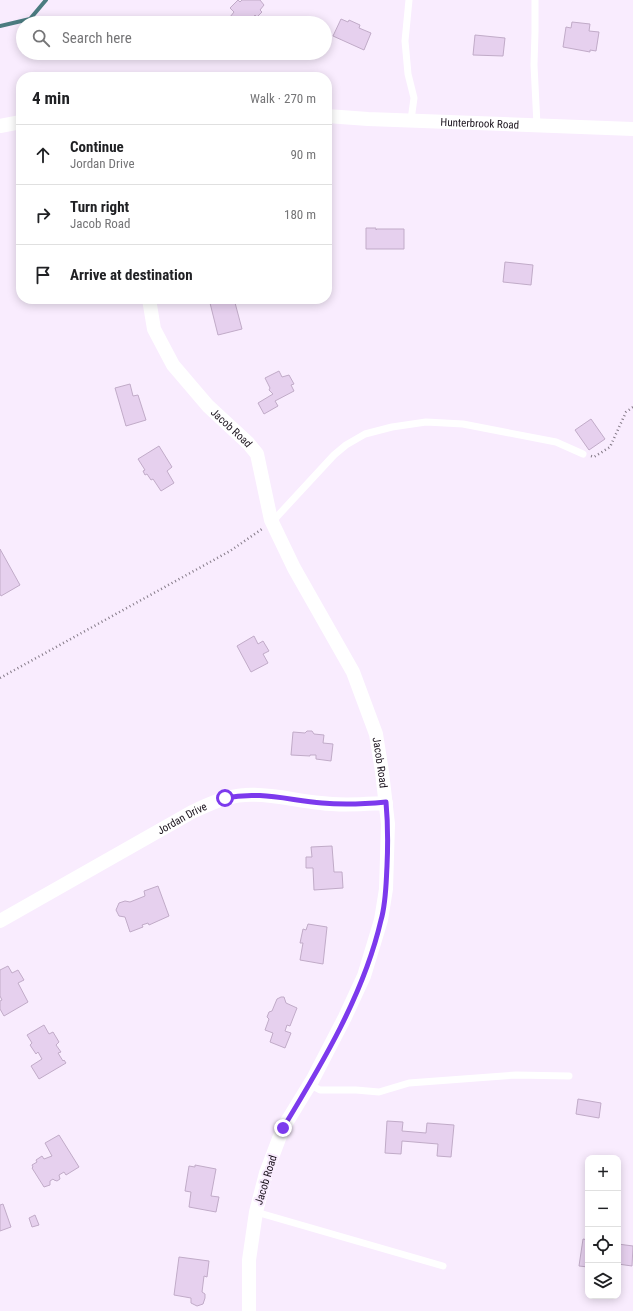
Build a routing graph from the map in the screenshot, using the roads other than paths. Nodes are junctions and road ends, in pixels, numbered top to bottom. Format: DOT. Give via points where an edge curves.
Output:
graph roads {
  1 [pos="409,0"];
  2 [pos="535,0"];
  3 [pos="332,116"];
  4 [pos="411,120"];
  5 [pos="16,123"];
  6 [pos="537,125"];
  7 [pos="0,126"];
  8 [pos="633,129"];
  9 [pos="150,304"];
  10 [pos="583,454"];
  11 [pos="272,522"];
  12 [pos="386,802"];
  13 [pos="0,921"];
  14 [pos="569,1076"];
  15 [pos="310,1084"];
  16 [pos="256,1212"];
  17 [pos="443,1266"];
  18 [pos="249,1311"];
  1 -- 4 [label="lane" via="405,41 408,74 414,98"];
  2 -- 6 [label="lane" via="534,65"];
  3 -- 4 [label="street, Hunterbrook Road"];
  4 -- 6 [label="street, Hunterbrook Road"];
  5 -- 7 [label="street"];
  6 -- 8 [label="street, Hunterbrook Road"];
  9 -- 11 [label="street, Jacob Road" via="154,329 172,365 208,406 248,442 257,454"];
  10 -- 11 [label="lane" via="556,442 463,424 426,422 392,427 365,434 346,445"];
  11 -- 12 [label="street, Jacob Road" via="294,568 353,672 376,734"];
  12 -- 13 [label="street, Jordan Drive" via="322,804 268,795 225,798 192,812"];
  12 -- 15 [label="street, Jacob Road" via="386,889 382,920 364,976"];
  14 -- 15 [label="lane" via="516,1075 409,1083 379,1092 320,1090"];
  15 -- 16 [label="street, Jacob Road" via="283,1128 266,1173"];
  16 -- 17 [label="lane"];
  16 -- 18 [label="street, Jacob Road" via="249,1260"];
}
